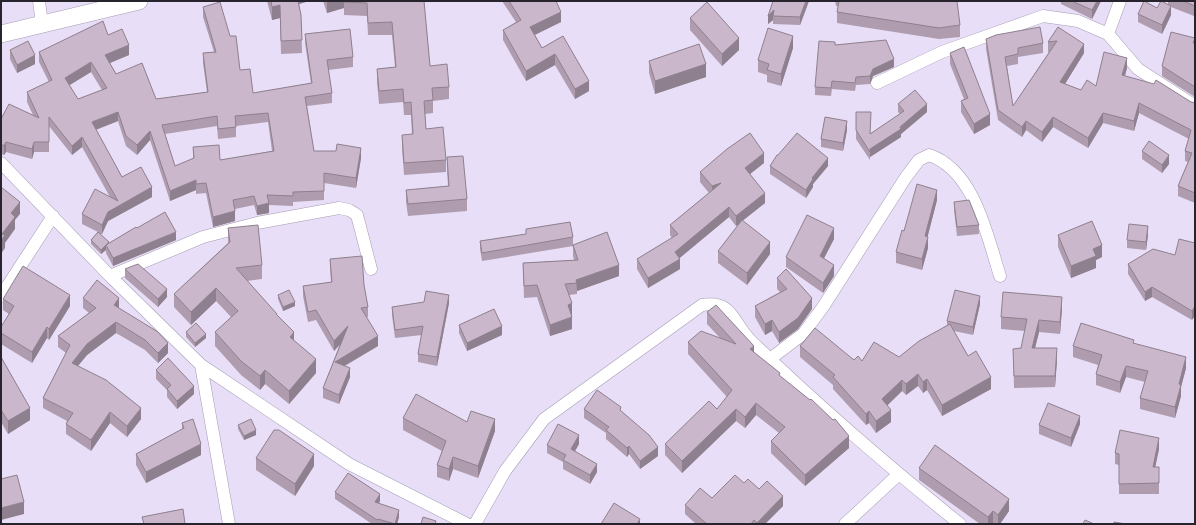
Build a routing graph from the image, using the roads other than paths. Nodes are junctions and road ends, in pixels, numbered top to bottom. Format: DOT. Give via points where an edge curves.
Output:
graph roads {
  1 [pos="39,1"];
  2 [pos="139,1"];
  3 [pos="1120,1"];
  4 [pos="42,24"];
  5 [pos="1,34"];
  6 [pos="1108,34"];
  7 [pos="877,83"];
  8 [pos="1195,106"];
  9 [pos="1,163"];
  10 [pos="52,216"];
  11 [pos="371,269"];
  12 [pos="110,276"];
  13 [pos="1000,276"];
  14 [pos="1,296"];
  15 [pos="770,359"];
  16 [pos="201,365"];
  17 [pos="899,474"];
  18 [pos="229,524"];
  19 [pos="467,524"];
  20 [pos="475,524"];
  21 [pos="845,524"];
  22 [pos="960,524"];
  1 -- 4 [label="street"];
  2 -- 4 [label="street"];
  3 -- 6 [label="street"];
  4 -- 5 [label="street"];
  6 -- 7 [label="street" via="1078,21 1043,16 942,52"];
  6 -- 8 [label="street" via="1138,69"];
  9 -- 10 [label="street"];
  10 -- 12 [label="street"];
  10 -- 14 [label="street"];
  11 -- 12 [label="street" via="357,215 339,208 257,223 203,237"];
  12 -- 16 [label="street"];
  13 -- 15 [label="street" via="977,205 954,170 939,159 929,156 920,160 906,177 819,313 802,334"];
  15 -- 17 [label="street"];
  15 -- 20 [label="street" via="747,337 726,308 715,303 702,306 544,418 505,471"];
  16 -- 18 [label="street"];
  16 -- 19 [label="street" via="349,464"];
  17 -- 21 [label="street"];
  17 -- 22 [label="street"];
}
